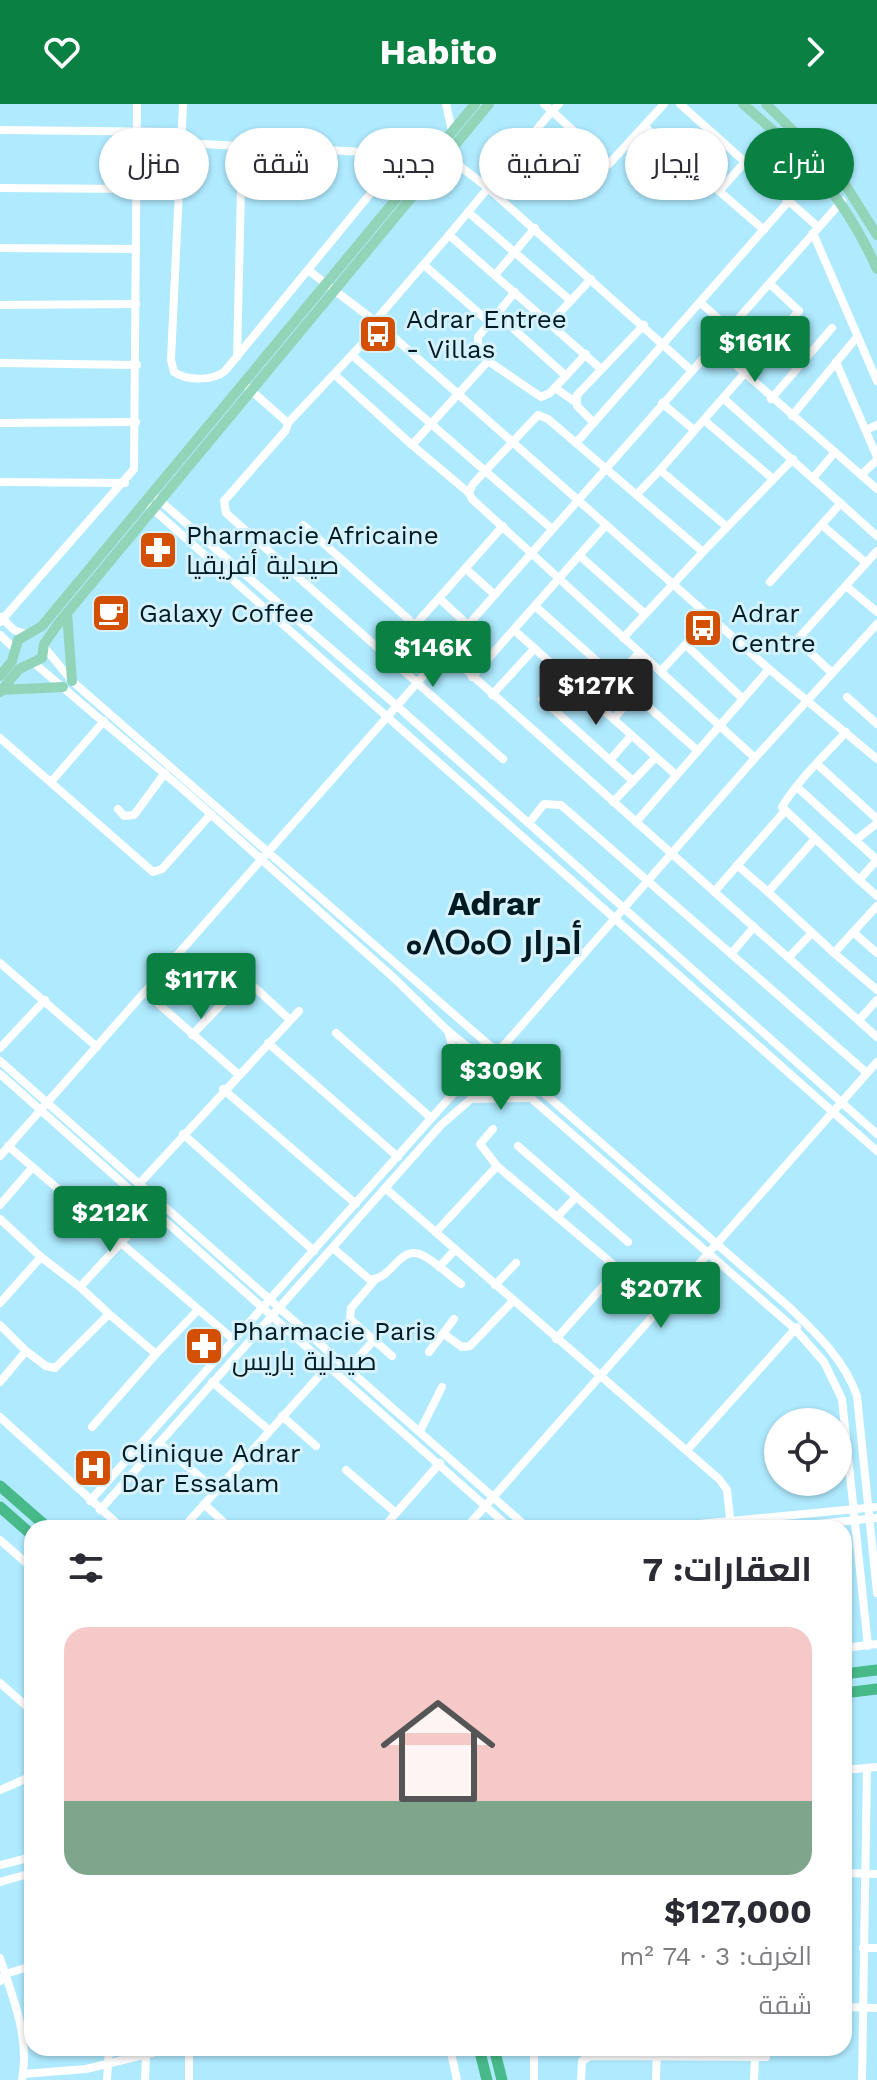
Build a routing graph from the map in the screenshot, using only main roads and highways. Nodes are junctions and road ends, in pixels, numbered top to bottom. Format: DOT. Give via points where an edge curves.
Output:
graph roads {
  1 [pos="475,104"];
  2 [pos="489,104"];
  3 [pos="743,104"];
  4 [pos="766,104"];
  5 [pos="455,128"];
  6 [pos="463,131"];
  7 [pos="403,200"];
  8 [pos="877,235"];
  9 [pos="877,269"];
  10 [pos="153,502"];
  11 [pos="67,613"];
  12 [pos="28,634"];
  13 [pos="44,646"];
  14 [pos="16,650"];
  15 [pos="31,663"];
  16 [pos="0,676"];
  17 [pos="0,691"];
  18 [pos="0,1486"];
  19 [pos="0,1507"];
  20 [pos="39,1520"];
  21 [pos="24,1528"];
  22 [pos="877,1670"];
  23 [pos="852,1673"];
  24 [pos="877,1689"];
  25 [pos="852,1692"];
  26 [pos="481,2056"];
  27 [pos="496,2056"];
  28 [pos="487,2080"];
  29 [pos="502,2080"];
  1 -- 5 [label="main road"];
  2 -- 6 [label="main road"];
  3 -- 9 [label="main road" via="810,164 842,201"];
  4 -- 8 [label="main road" via="841,178"];
  7 -- 10 [label="main road"];
  10 -- 11 [label="main road"];
  10 -- 12 [label="main road" via="42,626"];
  11 -- 13 [label="main road"];
  11 -- 17 [label="main road" via="68,684"];
  12 -- 13 [label="main road"];
  12 -- 14 [label="main road" via="18,640"];
  13 -- 15 [label="main road" via="42,658"];
  14 -- 15 [label="main road"];
  14 -- 16 [label="main road"];
  15 -- 17 [label="main road"];
  18 -- 20 [label="highway"];
  19 -- 21 [label="highway"];
  22 -- 23 [label="highway"];
  24 -- 25 [label="highway"];
  26 -- 28 [label="highway"];
  27 -- 29 [label="highway"];
}
